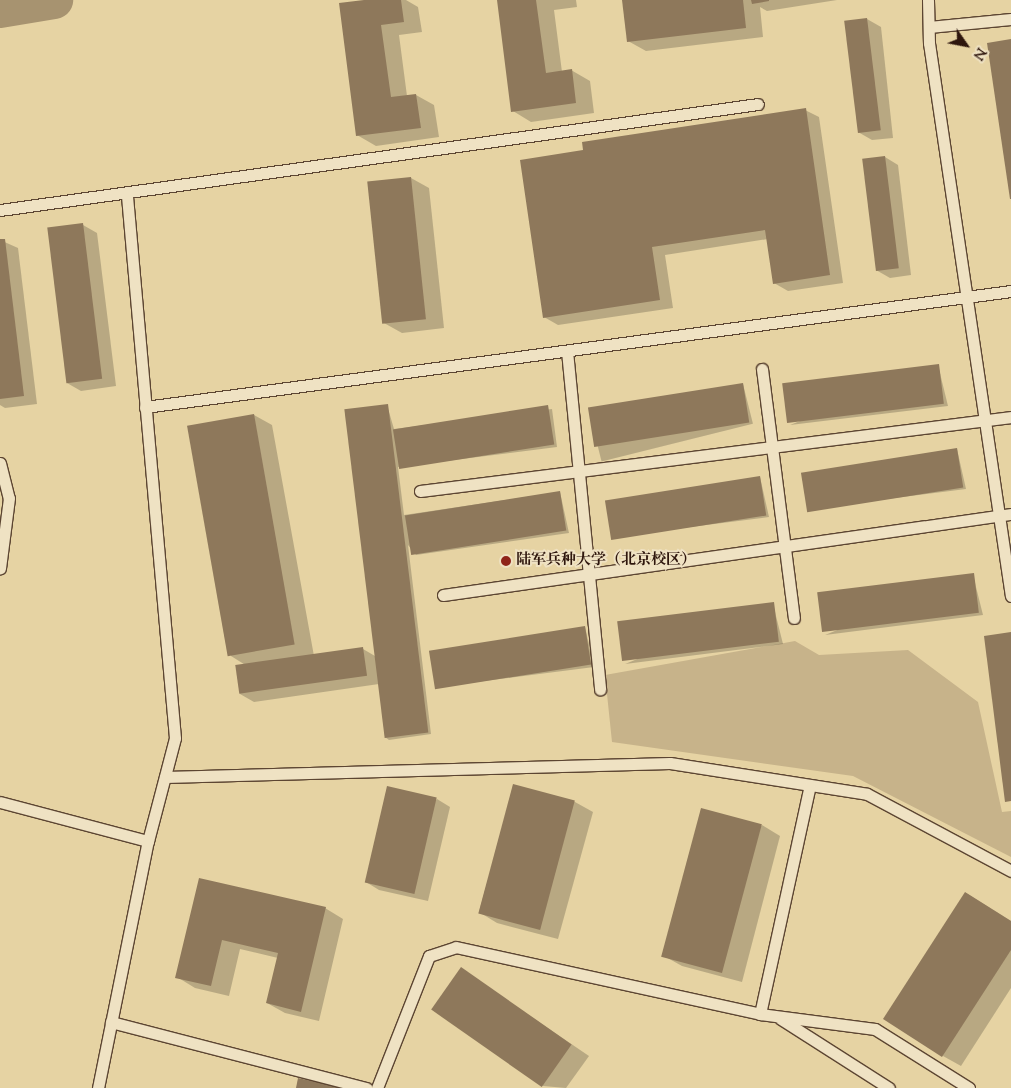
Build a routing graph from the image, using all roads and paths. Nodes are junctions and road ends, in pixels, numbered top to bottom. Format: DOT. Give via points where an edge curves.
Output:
graph roads {
  1 [pos="928,0"];
  2 [pos="1011,19"];
  3 [pos="928,27"];
  4 [pos="758,104"];
  5 [pos="126,196"];
  6 [pos="0,210"];
  7 [pos="1011,292"];
  8 [pos="967,298"];
  9 [pos="567,351"];
  10 [pos="762,369"];
  11 [pos="146,407"];
  12 [pos="1011,417"];
  13 [pos="985,420"];
  14 [pos="772,447"];
  15 [pos="0,463"];
  16 [pos="578,471"];
  17 [pos="420,491"];
  18 [pos="1005,515"];
  19 [pos="785,546"];
  20 [pos="0,568"];
  21 [pos="589,574"];
  22 [pos="443,595"];
  23 [pos="1011,596"];
  24 [pos="794,618"];
  25 [pos="600,689"];
  26 [pos="165,777"];
  27 [pos="810,785"];
  28 [pos="0,802"];
  29 [pos="148,841"];
  30 [pos="1011,871"];
  31 [pos="760,1014"];
  32 [pos="776,1016"];
  33 [pos="111,1022"];
  34 [pos="98,1088"];
  35 [pos="367,1088"];
  36 [pos="377,1088"];
  37 [pos="888,1088"];
  38 [pos="969,1088"];
  1 -- 3 [label="lane"];
  2 -- 3 [label="lane"];
  3 -- 8 [label="lane"];
  4 -- 5 [label="lane"];
  5 -- 6 [label="lane"];
  5 -- 11 [label="lane"];
  7 -- 8 [label="lane"];
  8 -- 9 [label="lane"];
  8 -- 13 [label="lane"];
  9 -- 11 [label="lane"];
  9 -- 16 [label="lane"];
  10 -- 14 [label="lane"];
  11 -- 26 [label="lane" via="175,738"];
  12 -- 13 [label="lane"];
  13 -- 14 [label="lane"];
  13 -- 18 [label="lane"];
  14 -- 16 [label="lane"];
  14 -- 19 [label="lane"];
  15 -- 20 [label="lane" via="9,498"];
  16 -- 17 [label="lane"];
  16 -- 21 [label="lane"];
  18 -- 19 [label="lane"];
  18 -- 23 [label="lane"];
  19 -- 21 [label="lane"];
  19 -- 24 [label="lane"];
  21 -- 22 [label="lane"];
  21 -- 25 [label="lane"];
  26 -- 27 [label="lane" via="670,763"];
  26 -- 29 [label="lane"];
  27 -- 30 [label="lane" via="867,794"];
  27 -- 31 [label="lane"];
  28 -- 29 [label="lane"];
  29 -- 33 [label="lane"];
  31 -- 32 [label="lane"];
  31 -- 36 [label="lane" via="456,947 430,956"];
  32 -- 37 [label="lane"];
  32 -- 38 [label="lane" via="875,1029"];
  33 -- 34 [label="lane"];
  33 -- 35 [label="lane"];
}
